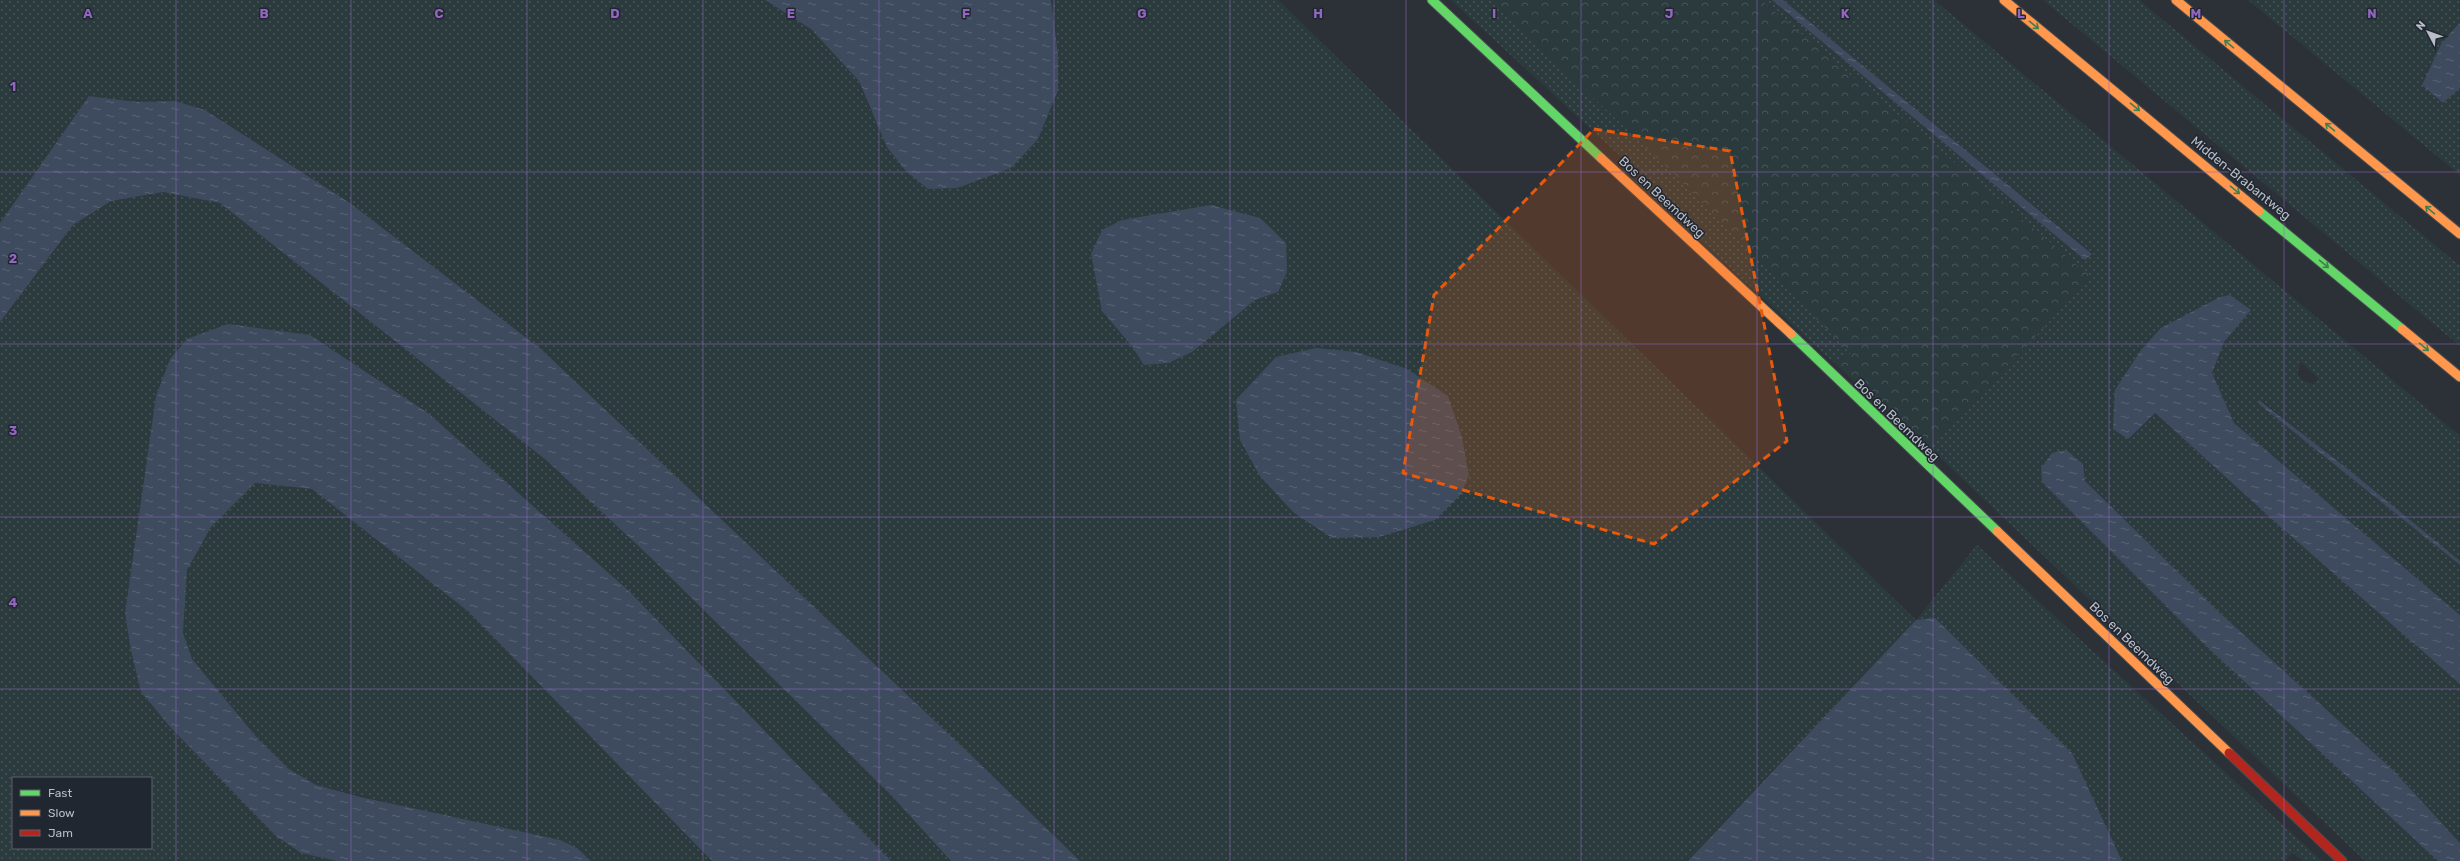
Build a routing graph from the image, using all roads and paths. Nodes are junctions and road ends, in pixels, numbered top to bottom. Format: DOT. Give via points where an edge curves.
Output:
graph roads {
  1 [pos="1432,0"];
  2 [pos="2004,0"];
  3 [pos="2176,0"];
  4 [pos="2460,234"];
  5 [pos="2460,377"];
  6 [pos="2342,861"];
  1 -- 6 [label="main road, Bos en Beemdweg" via="1792,335"];
  2 -- 5 [label="main road, Midden-Brabantweg, one-way"];
  4 -- 3 [label="main road, one-way"];
}
